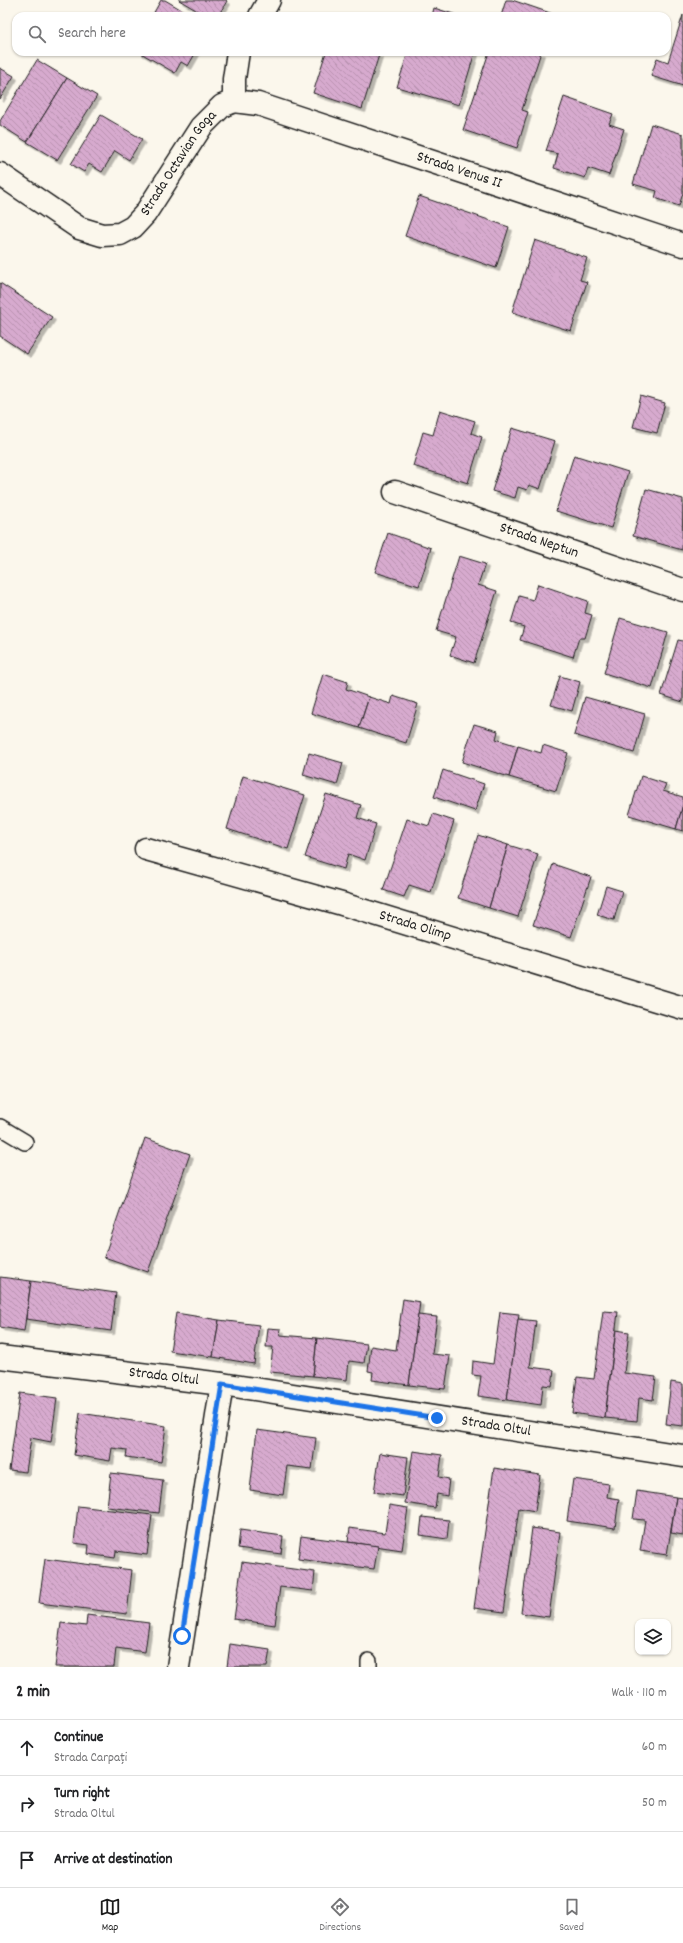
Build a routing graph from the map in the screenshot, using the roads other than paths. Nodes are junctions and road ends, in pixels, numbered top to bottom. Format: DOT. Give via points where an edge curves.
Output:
graph roads {
  1 [pos="269,0"];
  2 [pos="262,12"];
  3 [pos="237,56"];
  4 [pos="234,101"];
  5 [pos="0,174"];
  6 [pos="683,245"];
  7 [pos="395,492"];
  8 [pos="683,590"];
  9 [pos="146,849"];
  10 [pos="683,1008"];
  11 [pos="0,1127"];
  12 [pos="26,1142"];
  13 [pos="0,1357"];
  14 [pos="222,1384"];
  15 [pos="683,1456"];
  16 [pos="178,1667"];
  1 -- 2 [label="street"];
  3 -- 4 [label="street, Strada Octavian Goga"];
  4 -- 5 [label="street, Strada Octavian Goga" via="222,106 201,127 145,214 133,227 120,234 102,235 79,228"];
  4 -- 6 [label="street, Strada Venus II" via="258,104"];
  7 -- 8 [label="street, Strada Neptun"];
  9 -- 10 [label="street, Strada Olimp" via="342,904"];
  11 -- 12 [label="lane"];
  13 -- 14 [label="street, Strada Oltul"];
  14 -- 15 [label="street, Strada Oltul"];
  14 -- 16 [label="street"];
}
